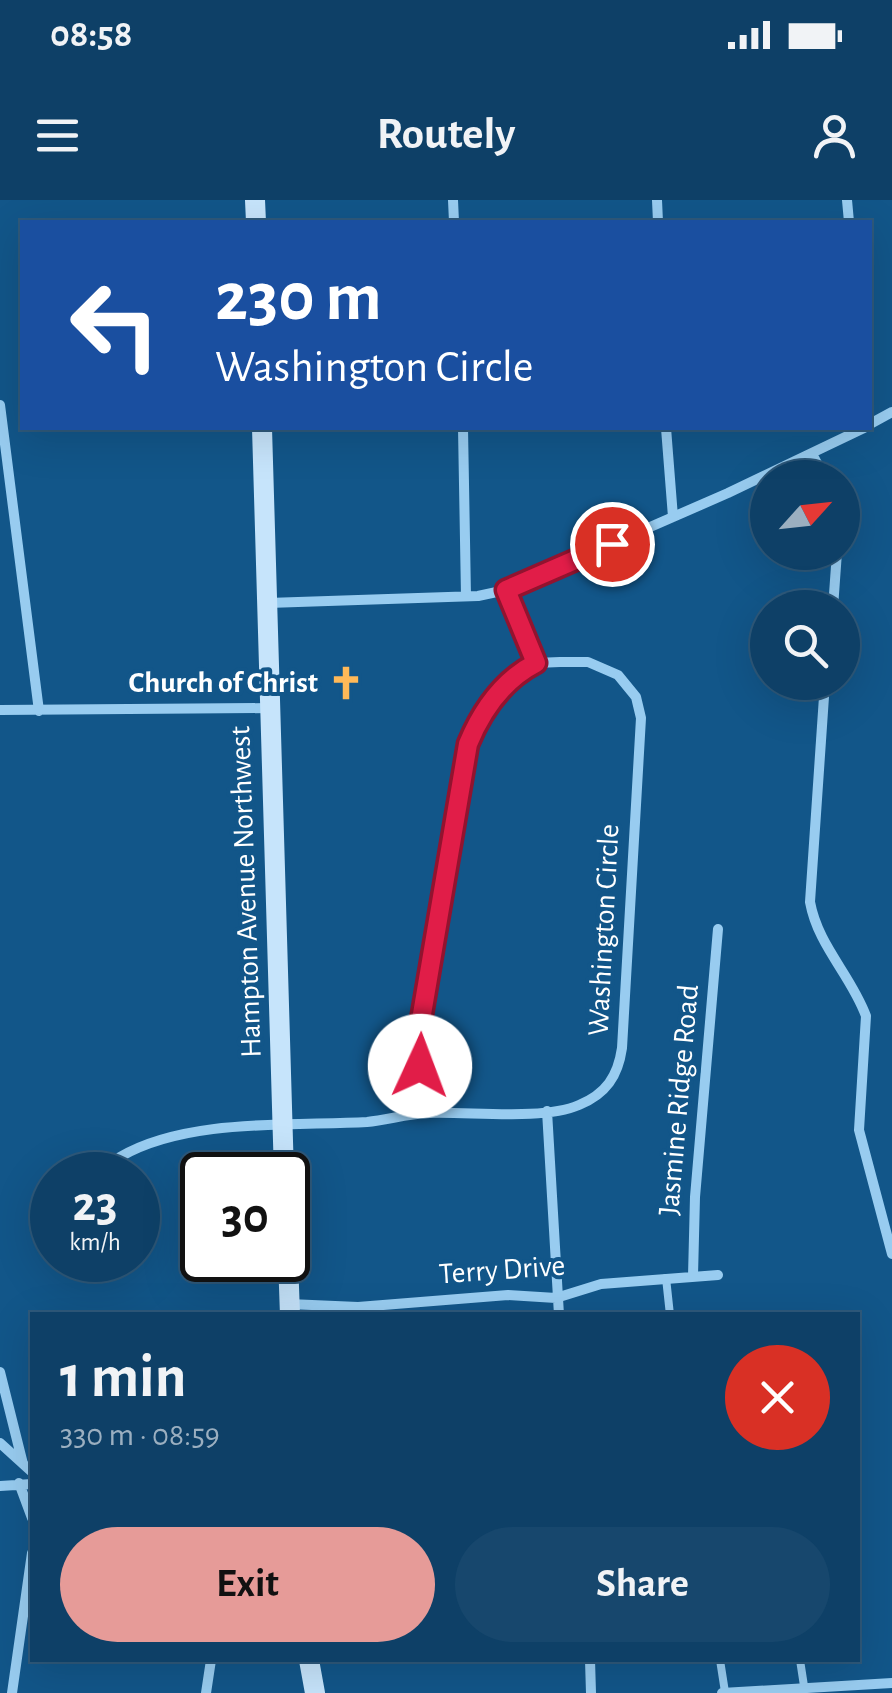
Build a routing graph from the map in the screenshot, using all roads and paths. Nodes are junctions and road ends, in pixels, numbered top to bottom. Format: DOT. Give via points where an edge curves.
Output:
graph roads {
  1 [pos="0,405"];
  2 [pos="262,430"];
  3 [pos="463,430"];
  4 [pos="666,430"];
  5 [pos="857,430"];
  6 [pos="812,454"];
  7 [pos="815,460"];
  8 [pos="673,517"];
  9 [pos="506,590"];
  10 [pos="466,596"];
  11 [pos="268,603"];
  12 [pos="536,663"];
  13 [pos="824,700"];
  14 [pos="271,708"];
  15 [pos="0,710"];
  16 [pos="39,711"];
  17 [pos="718,929"];
  18 [pos="546,1112"];
  19 [pos="424,1113"];
  20 [pos="283,1124"];
  21 [pos="130,1152"];
  22 [pos="284,1152"];
  23 [pos="892,1254"];
  24 [pos="718,1275"];
  25 [pos="693,1276"];
  26 [pos="666,1278"];
  27 [pos="289,1282"];
  28 [pos="556,1298"];
  29 [pos="290,1309"];
  30 [pos="558,1312"];
  31 [pos="670,1312"];
  32 [pos="0,1372"];
  33 [pos="0,1443"];
  34 [pos="23,1464"];
  35 [pos="30,1470"];
  36 [pos="19,1483"];
  37 [pos="30,1484"];
  38 [pos="0,1486"];
  39 [pos="30,1513"];
  40 [pos="30,1568"];
  41 [pos="211,1662"];
  42 [pos="309,1662"];
  43 [pos="590,1662"];
  44 [pos="720,1662"];
  45 [pos="800,1662"];
  46 [pos="15,1677"];
  47 [pos="0,1678"];
  48 [pos="892,1682"];
  49 [pos="804,1686"];
  50 [pos="12,1693"];
  51 [pos="206,1693"];
  52 [pos="315,1693"];
  53 [pos="591,1693"];
  54 [pos="723,1693"];
  1 -- 16 [label="street"];
  2 -- 11 [label="street, Hampton Avenue Northwest"];
  3 -- 10 [label="street"];
  4 -- 8 [label="street"];
  5 -- 6 [label="street"];
  6 -- 7 [label="street"];
  6 -- 8 [label="street"];
  8 -- 9 [label="street"];
  9 -- 10 [label="street"];
  9 -- 12 [label="street"];
  10 -- 11 [label="street"];
  11 -- 14 [label="street, Hampton Avenue Northwest"];
  12 -- 18 [label="street, Washington Circle" via="588,662 610,669 631,688 641,718 620,1060 602,1092"];
  12 -- 19 [label="street" via="494,698 464,758 421,1020"];
  13 -- 23 [label="street" via="810,902 815,926 866,1016 859,1130"];
  14 -- 16 [label="street"];
  14 -- 20 [label="street, Hampton Avenue Northwest"];
  15 -- 16 [label="street"];
  17 -- 25 [label="street, Jasmine Ridge Road"];
  18 -- 19 [label="street, Washington Circle"];
  18 -- 28 [label="street"];
  19 -- 20 [label="street, Washington Circle"];
  20 -- 21 [label="street, Washington Circle" via="170,1138"];
  20 -- 22 [label="street, Hampton Avenue Northwest"];
  24 -- 25 [label="street, Terry Drive"];
  25 -- 26 [label="street, Terry Drive"];
  26 -- 28 [label="street, Terry Drive" via="601,1284"];
  26 -- 31 [label="lane"];
  27 -- 29 [label="street"];
  28 -- 29 [label="street, Terry Drive" via="508,1294"];
  28 -- 30 [label="street"];
  32 -- 34 [label="street"];
  33 -- 34 [label="street"];
  34 -- 35 [label="street"];
  36 -- 37 [label="street"];
  36 -- 38 [label="street"];
  36 -- 39 [label="street"];
  40 -- 46 [label="street"];
  41 -- 51 [label="street"];
  42 -- 52 [label="street"];
  43 -- 53 [label="street"];
  44 -- 54 [label="lane"];
  45 -- 49 [label="lane"];
  46 -- 47 [label="street"];
  46 -- 50 [label="street"];
  48 -- 49 [label="street"];
  49 -- 54 [label="street"];
}
